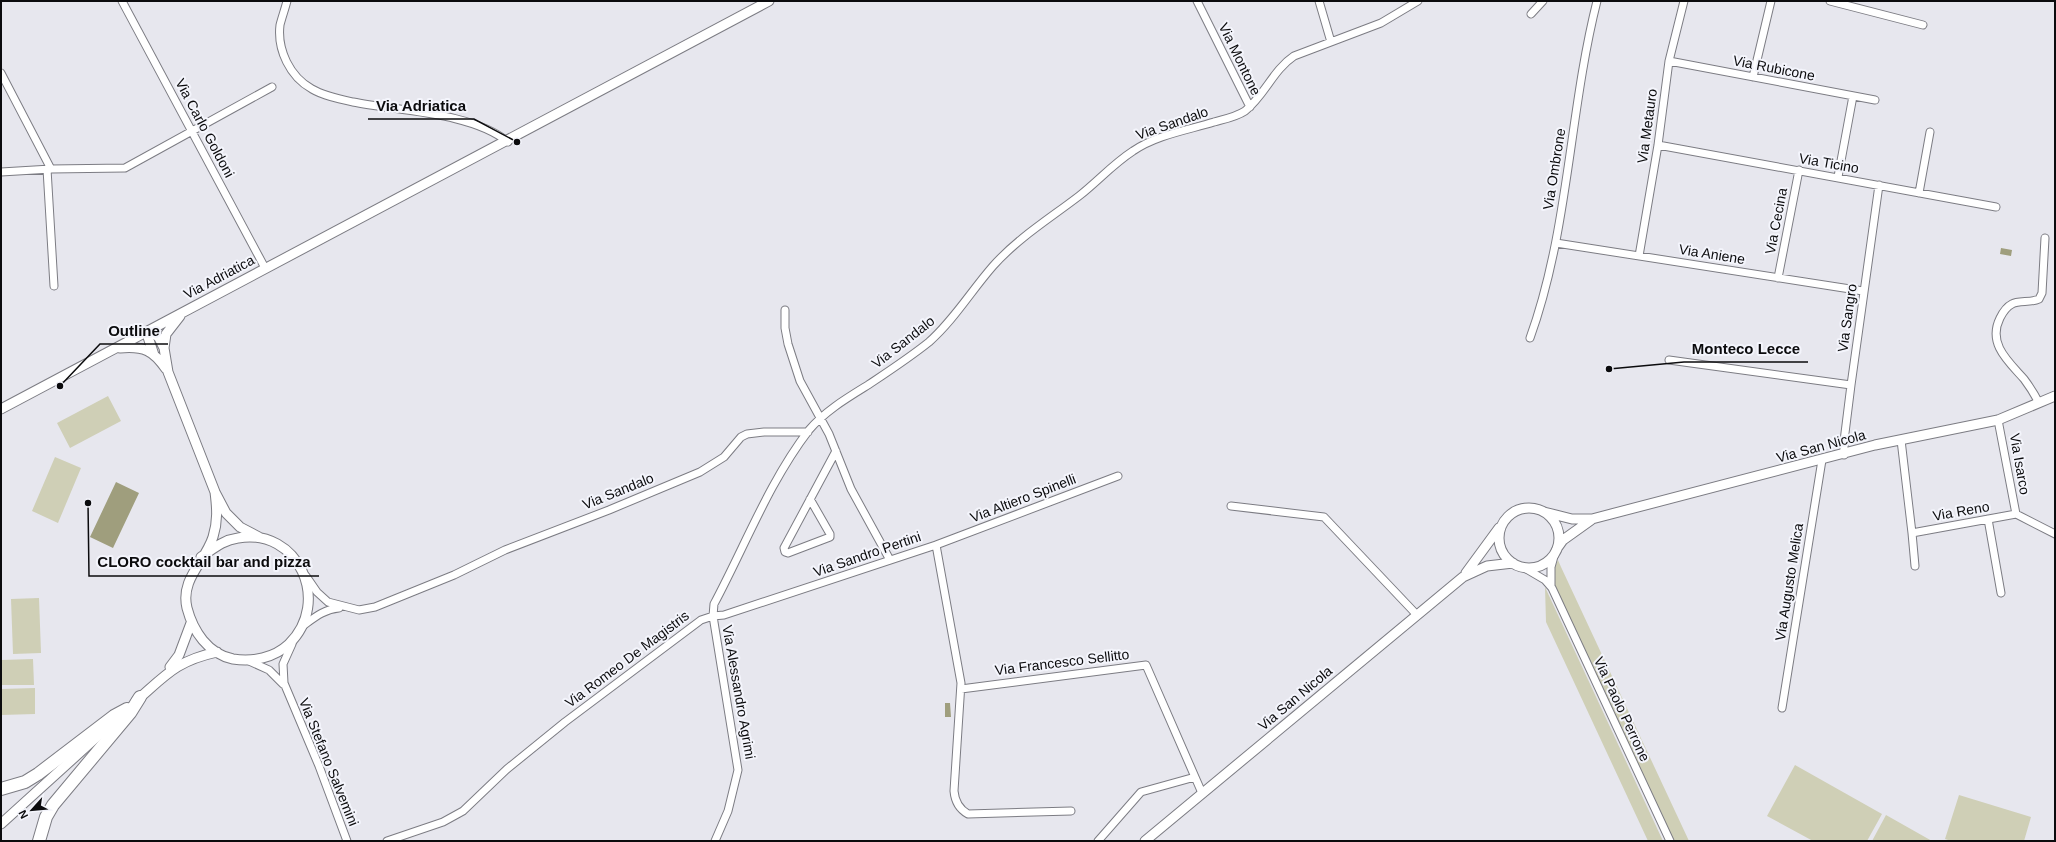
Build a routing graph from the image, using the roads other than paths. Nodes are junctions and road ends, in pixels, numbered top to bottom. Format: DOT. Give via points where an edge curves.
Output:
graph roads {
  1 [pos="122,1"];
  2 [pos="287,1"];
  3 [pos="769,1"];
  4 [pos="1197,1"];
  5 [pos="1319,1"];
  6 [pos="1418,1"];
  7 [pos="1543,1"];
  8 [pos="1596,1"];
  9 [pos="1684,1"];
  10 [pos="1771,1"];
  11 [pos="1830,1"];
  12 [pos="1857,4"];
  13 [pos="1531,14"];
  14 [pos="1923,25"];
  15 [pos="1331,42"];
  16 [pos="1669,61"];
  17 [pos="1,72"];
  18 [pos="1754,77"];
  19 [pos="272,87"];
  20 [pos="1853,96"];
  21 [pos="1875,100"];
  22 [pos="1250,107"];
  23 [pos="192,132"];
  24 [pos="1930,132"];
  25 [pos="508,142"];
  26 [pos="1658,145"];
  27 [pos="49,169"];
  28 [pos="1799,170"];
  29 [pos="1,172"];
  30 [pos="1838,177"];
  31 [pos="1879,185"];
  32 [pos="1919,193"];
  33 [pos="1996,207"];
  34 [pos="2045,238"];
  35 [pos="1556,244"];
  36 [pos="1639,256"];
  37 [pos="265,268"];
  38 [pos="1778,278"];
  39 [pos="54,286"];
  40 [pos="1863,291"];
  41 [pos="785,310"];
  42 [pos="184,312"];
  43 [pos="150,330"];
  44 [pos="1530,338"];
  45 [pos="164,348"];
  46 [pos="115,349"];
  47 [pos="154,354"];
  48 [pos="1669,360"];
  49 [pos="168,372"];
  50 [pos="1850,385"];
  51 [pos="2055,396"];
  52 [pos="2039,403"];
  53 [pos="1,409"];
  54 [pos="821,418"];
  55 [pos="1998,420"];
  56 [pos="808,432"];
  57 [pos="1901,440"];
  58 [pos="836,451"];
  59 [pos="1844,455"];
  60 [pos="1822,460"];
  61 [pos="1118,476"];
  62 [pos="215,492"];
  63 [pos="810,499"];
  64 [pos="1231,506"];
  65 [pos="1544,512"];
  66 [pos="2016,514"];
  67 [pos="1592,519"];
  68 [pos="1988,519"];
  69 [pos="1502,524"];
  70 [pos="1912,533"];
  71 [pos="2055,534"];
  72 [pos="260,538"];
  73 [pos="936,545"];
  74 [pos="1556,549"];
  75 [pos="201,558"];
  76 [pos="890,560"];
  77 [pos="1513,563"];
  78 [pos="1915,566"];
  79 [pos="1523,567"];
  80 [pos="302,569"];
  81 [pos="1463,577"];
  82 [pos="1552,588"];
  83 [pos="2001,593"];
  84 [pos="348,608"];
  85 [pos="1417,615"];
  86 [pos="713,616"];
  87 [pos="191,623"];
  88 [pos="304,625"];
  89 [pos="298,635"];
  90 [pos="217,652"];
  91 [pos="247,661"];
  92 [pos="166,674"];
  93 [pos="961,689"];
  94 [pos="288,693"];
  95 [pos="140,698"];
  96 [pos="1782,708"];
  97 [pos="127,709"];
  98 [pos="1195,777"];
  99 [pos="1,789"];
  100 [pos="1202,793"];
  101 [pos="1071,811"];
  102 [pos="1,824"];
  103 [pos="38,841"];
  104 [pos="347,841"];
  105 [pos="387,841"];
  106 [pos="715,841"];
  107 [pos="1098,841"];
  108 [pos="1145,841"];
  109 [pos="1670,841"];
  1 -- 23 [label="street, Via Carlo Goldoni"];
  2 -- 25 [label="street" via="280,25 284,57 302,82 313,90 361,104 416,111 457,120 500,135"];
  3 -- 25 [label="street, Via Adriatica"];
  4 -- 22 [label="street, Via Montone"];
  5 -- 15 [label="street"];
  6 -- 15 [label="street, Via Sandalo" via="1381,23"];
  7 -- 13 [label="street"];
  8 -- 35 [label="street, Via Ombrone" via="1586,44"];
  9 -- 16 [label="street, Via Metauro"];
  10 -- 18 [label="street"];
  11 -- 12 [label="street"];
  12 -- 14 [label="street"];
  15 -- 22 [label="street, Via Sandalo" via="1285,62"];
  16 -- 18 [label="street, Via Rubicone"];
  16 -- 26 [label="street, Via Metauro"];
  17 -- 27 [label="street"];
  18 -- 20 [label="street, Via Rubicone"];
  19 -- 23 [label="street"];
  20 -- 21 [label="street, Via Rubicone"];
  20 -- 30 [label="street"];
  22 -- 54 [label="street, Via Sandalo" via="1230,118 1152,141 1115,163 1098,180 1011,248 993,266 951,320 930,340"];
  23 -- 27 [label="street" via="126,168"];
  23 -- 37 [label="street, Via Carlo Goldoni"];
  24 -- 32 [label="street"];
  25 -- 37 [label="street, Via Adriatica"];
  26 -- 28 [label="street, Via Ticino"];
  26 -- 36 [label="street, Via Metauro"];
  27 -- 29 [label="street"];
  27 -- 39 [label="street"];
  28 -- 30 [label="street, Via Ticino"];
  28 -- 38 [label="street, Via Cecina"];
  30 -- 31 [label="street, Via Ticino"];
  31 -- 32 [label="street, Via Ticino"];
  31 -- 40 [label="street, Via Sangro"];
  32 -- 33 [label="street, Via Ticino"];
  34 -- 52 [label="street" via="2042,293 2039,299 2013,303 1999,320 1997,330 1997,342 2001,353 2024,379"];
  35 -- 36 [label="street, Via Aniene"];
  35 -- 44 [label="street, Via Ombrone" via="1542,306"];
  36 -- 38 [label="street, Via Aniene"];
  37 -- 42 [label="street, Via Adriatica"];
  38 -- 40 [label="street, Via Aniene"];
  40 -- 50 [label="street, Via Sangro"];
  41 -- 54 [label="street" via="785,328 795,369 805,393"];
  42 -- 43 [label="street, Via Adriatica"];
  42 -- 45 [label="street" via="166,334"];
  43 -- 45 [label="street" via="159,338"];
  43 -- 46 [label="street, Via Adriatica"];
  43 -- 47 [label="street" via="148,337"];
  45 -- 49 [label="street"];
  46 -- 47 [label="street" via="145,348"];
  46 -- 53 [label="street, Via Adriatica"];
  47 -- 49 [label="street"];
  48 -- 50 [label="street"];
  49 -- 62 [label="street"];
  50 -- 59 [label="street, Via Sangro"];
  51 -- 52 [label="street, Via San Nicola"];
  52 -- 55 [label="street, Via San Nicola"];
  54 -- 56 [label="street, Via Sandalo"];
  54 -- 58 [label="street"];
  55 -- 57 [label="street, Via San Nicola"];
  55 -- 66 [label="street, Via Isarco"];
  56 -- 84 [label="street, Via Sandalo" via="747,434 741,437 720,460 700,472 505,550 393,601 368,609"];
  56 -- 86 [label="street, Via Romeo De Magistris" via="754,524 714,604"];
  57 -- 59 [label="street, Via San Nicola"];
  57 -- 70 [label="street"];
  58 -- 63 [label="street"];
  58 -- 76 [label="street" via="851,489"];
  59 -- 60 [label="street, Via San Nicola"];
  60 -- 67 [label="street, Via San Nicola"];
  60 -- 96 [label="street, Via Augusto Melica"];
  61 -- 73 [label="street, Via Altiero Spinelli"];
  62 -- 72 [label="street" via="226,513 240,527"];
  62 -- 75 [label="street" via="218,516 213,538"];
  63 -- 63 [label="street" via="784,548 785,552 830,537"];
  64 -- 85 [label="street" via="1324,517"];
  65 -- 67 [label="street, Via San Nicola" via="1572,519"];
  65 -- 69 [label="street, Via San Nicola" via="1521,508 1513,512"];
  65 -- 74 [label="street" via="1552,519 1557,529"];
  66 -- 68 [label="street, Via Reno"];
  66 -- 71 [label="street"];
  67 -- 74 [label="street, Via San Nicola" via="1563,540"];
  68 -- 70 [label="street, Via Reno"];
  68 -- 83 [label="street"];
  69 -- 77 [label="street" via="1500,545 1503,553"];
  69 -- 81 [label="street, Via San Nicola"];
  70 -- 78 [label="street"];
  72 -- 75 [label="street" via="238,537 218,544"];
  72 -- 80 [label="street" via="291,555"];
  73 -- 76 [label="street, Via Sandro Pertini"];
  73 -- 93 [label="street, Via Sandro Pertini"];
  74 -- 79 [label="street, Via San Nicola" via="1544,563 1535,567"];
  74 -- 82 [label="street, Via Paolo Perrone" via="1551,567"];
  75 -- 87 [label="street" via="192,572 187,588 186,606"];
  76 -- 86 [label="street, Via Sandro Pertini" via="724,615"];
  77 -- 79 [label="street, Via San Nicola"];
  77 -- 81 [label="street, Via San Nicola" via="1487,566"];
  79 -- 82 [label="street, Via Paolo Perrone" via="1545,580"];
  80 -- 84 [label="street, Via Sandalo" via="323,598 335,605"];
  80 -- 88 [label="street" via="308,587 309,606"];
  81 -- 85 [label="street, Via San Nicola"];
  82 -- 109 [label="street, Via Paolo Perrone"];
  84 -- 88 [label="street, Via Sandalo" via="332,608 318,614"];
  85 -- 100 [label="street, Via San Nicola"];
  86 -- 105 [label="street, Via Romeo De Magistris" via="701,620 565,722 507,769 463,811 443,822"];
  86 -- 106 [label="street, Via Alessandro Agrimi" via="738,770 728,811"];
  87 -- 90 [label="street" via="201,640"];
  87 -- 92 [label="street" via="179,655"];
  88 -- 89 [label="street"];
  89 -- 91 [label="street" via="284,649 266,658"];
  89 -- 94 [label="street, Via Stefano Salvemini" via="283,664 283,678"];
  90 -- 91 [label="street"];
  90 -- 92 [label="street" via="181,663"];
  91 -- 94 [label="street, Via Stefano Salvemini" via="269,670 278,677"];
  92 -- 95 [label="street"];
  93 -- 98 [label="street, Via Francesco Sellitto" via="1146,665"];
  93 -- 101 [label="street, Via Sandro Pertini" via="954,791 959,807 972,814"];
  94 -- 104 [label="street, Via Stefano Salvemini"];
  95 -- 97 [label="street"];
  95 -- 103 [label="highway" via="53,805"];
  97 -- 99 [label="highway" via="114,716 38,774 25,782"];
  97 -- 102 [label="street"];
  98 -- 100 [label="street, Via Francesco Sellitto"];
  98 -- 107 [label="street" via="1141,792"];
  100 -- 108 [label="street, Via San Nicola"];
}
